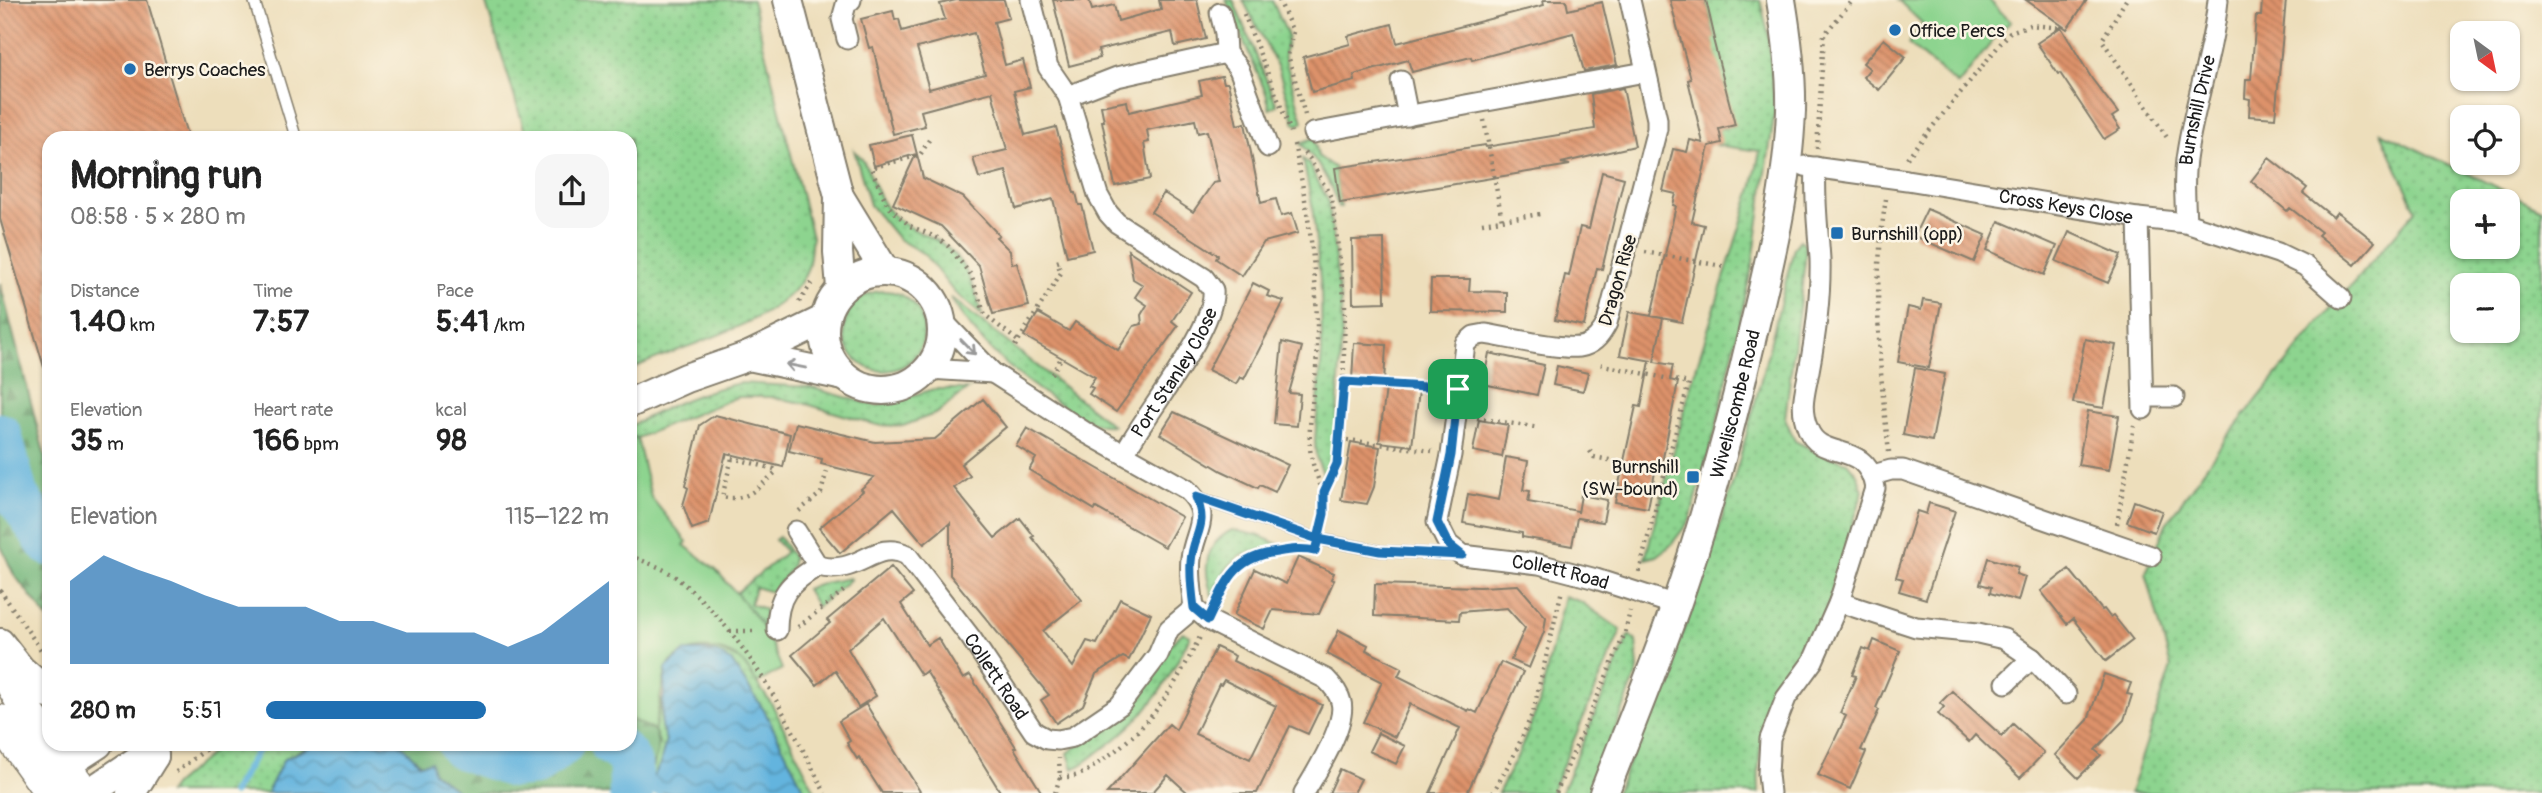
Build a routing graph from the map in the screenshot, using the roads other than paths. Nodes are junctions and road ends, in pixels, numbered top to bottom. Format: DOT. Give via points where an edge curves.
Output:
graph roads {
  1 [pos="254,0"];
  2 [pos="788,0"];
  3 [pos="848,0"];
  4 [pos="1031,0"];
  5 [pos="1630,0"];
  6 [pos="1782,0"];
  7 [pos="2218,0"];
  8 [pos="1220,13"];
  9 [pos="847,39"];
  10 [pos="1226,53"];
  11 [pos="1646,72"];
  12 [pos="1401,81"];
  13 [pos="1068,96"];
  14 [pos="1408,116"];
  15 [pos="1310,129"];
  16 [pos="294,131"];
  17 [pos="1268,147"];
  18 [pos="1786,165"];
  19 [pos="1816,167"];
  20 [pos="839,196"];
  21 [pos="2138,218"];
  22 [pos="2186,223"];
  23 [pos="886,271"];
  24 [pos="841,288"];
  25 [pos="2341,298"];
  26 [pos="825,319"];
  27 [pos="942,320"];
  28 [pos="749,356"];
  29 [pos="929,369"];
  30 [pos="993,373"];
  31 [pos="844,376"];
  32 [pos="2174,397"];
  33 [pos="637,400"];
  34 [pos="1124,454"];
  35 [pos="1882,472"];
  36 [pos="1196,497"];
  37 [pos="796,523"];
  38 [pos="1462,555"];
  39 [pos="2151,555"];
  40 [pos="818,566"];
  41 [pos="1839,602"];
  42 [pos="1676,605"];
  43 [pos="1201,614"];
  44 [pos="778,631"];
  45 [pos="0,643"];
  46 [pos="2032,658"];
  47 [pos="0,663"];
  48 [pos="2006,683"];
  49 [pos="42,688"];
  50 [pos="2066,694"];
  51 [pos="0,721"];
  52 [pos="42,744"];
  53 [pos="82,751"];
  54 [pos="158,751"];
  55 [pos="159,751"];
  56 [pos="51,765"];
  57 [pos="84,793"];
  58 [pos="89,793"];
  59 [pos="131,793"];
  60 [pos="1304,793"];
  61 [pos="1604,793"];
  62 [pos="1770,793"];
  1 -- 16 [label="lane"];
  2 -- 20 [label="street"];
  3 -- 9 [label="street" via="842,19"];
  4 -- 13 [label="street, Port Stanley Close" via="1048,66"];
  5 -- 11 [label="street, Dragon Rise"];
  6 -- 18 [label="street, Wiveliscombe Road" via="1791,109"];
  7 -- 22 [label="street, Burnshill Drive" via="2186,153"];
  8 -- 10 [label="street"];
  10 -- 13 [label="street" via="1117,77"];
  10 -- 17 [label="street" via="1239,69"];
  11 -- 14 [label="street"];
  11 -- 38 [label="street, Dragon Rise" via="1657,129 1607,323 1597,339 1574,348 1485,334 1474,336 1462,349 1451,453 1437,522 1448,544"];
  12 -- 14 [label="street"];
  13 -- 34 [label="street, Port Stanley Close" via="1098,195 1108,213 1204,278 1213,290 1212,305 1186,357"];
  14 -- 15 [label="street"];
  18 -- 19 [label="street, Cross Keys Close"];
  18 -- 42 [label="street, Wiveliscombe Road" via="1774,243 1729,433"];
  19 -- 21 [label="street, Cross Keys Close"];
  19 -- 35 [label="street" via="1818,321 1802,412 1809,433 1821,445 1851,454"];
  20 -- 23 [label="street"];
  20 -- 24 [label="street"];
  21 -- 22 [label="street"];
  21 -- 32 [label="street, Cross Keys Close" via="2143,403"];
  22 -- 25 [label="street" via="2305,266"];
  23 -- 24 [label="street" via="870,272"];
  23 -- 27 [label="street" via="923,285 936,301"];
  24 -- 26 [label="street"];
  26 -- 28 [label="street"];
  26 -- 31 [label="street" via="827,350"];
  27 -- 29 [label="street" via="943,337"];
  27 -- 30 [label="street, Collett Road, one-way"];
  31 -- 28 [label="street, one-way"];
  28 -- 33 [label="street"];
  29 -- 30 [label="street, Collett Road"];
  29 -- 31 [label="street" via="915,381 879,390"];
  30 -- 34 [label="street, Collett Road"];
  34 -- 36 [label="street, Collett Road"];
  35 -- 39 [label="street" via="1903,470"];
  35 -- 41 [label="street"];
  36 -- 38 [label="lane, Collett Road" via="1318,539 1380,551"];
  36 -- 43 [label="street" via="1202,521 1191,560"];
  37 -- 40 [label="street"];
  38 -- 42 [label="street, Collett Road" via="1539,564"];
  40 -- 43 [label="street, Collett Road" via="846,568 883,551 907,555 971,638 1034,732 1047,739 1073,737 1120,705 1158,655 1169,629"];
  40 -- 44 [label="street" via="787,589 777,612"];
  41 -- 46 [label="street" via="1916,626 2004,639"];
  41 -- 62 [label="street" via="1813,661 1786,698 1770,739"];
  42 -- 61 [label="street, Wiveliscombe Road"];
  43 -- 60 [label="street" via="1335,688 1341,701 1339,726"];
  45 -- 49 [label="street"];
  46 -- 48 [label="street"];
  46 -- 50 [label="street"];
  47 -- 52 [label="main road"];
  51 -- 56 [label="main road"];
  53 -- 56 [label="street"];
  54 -- 58 [label="street"];
  55 -- 59 [label="street"];
  56 -- 57 [label="main road"];
}
